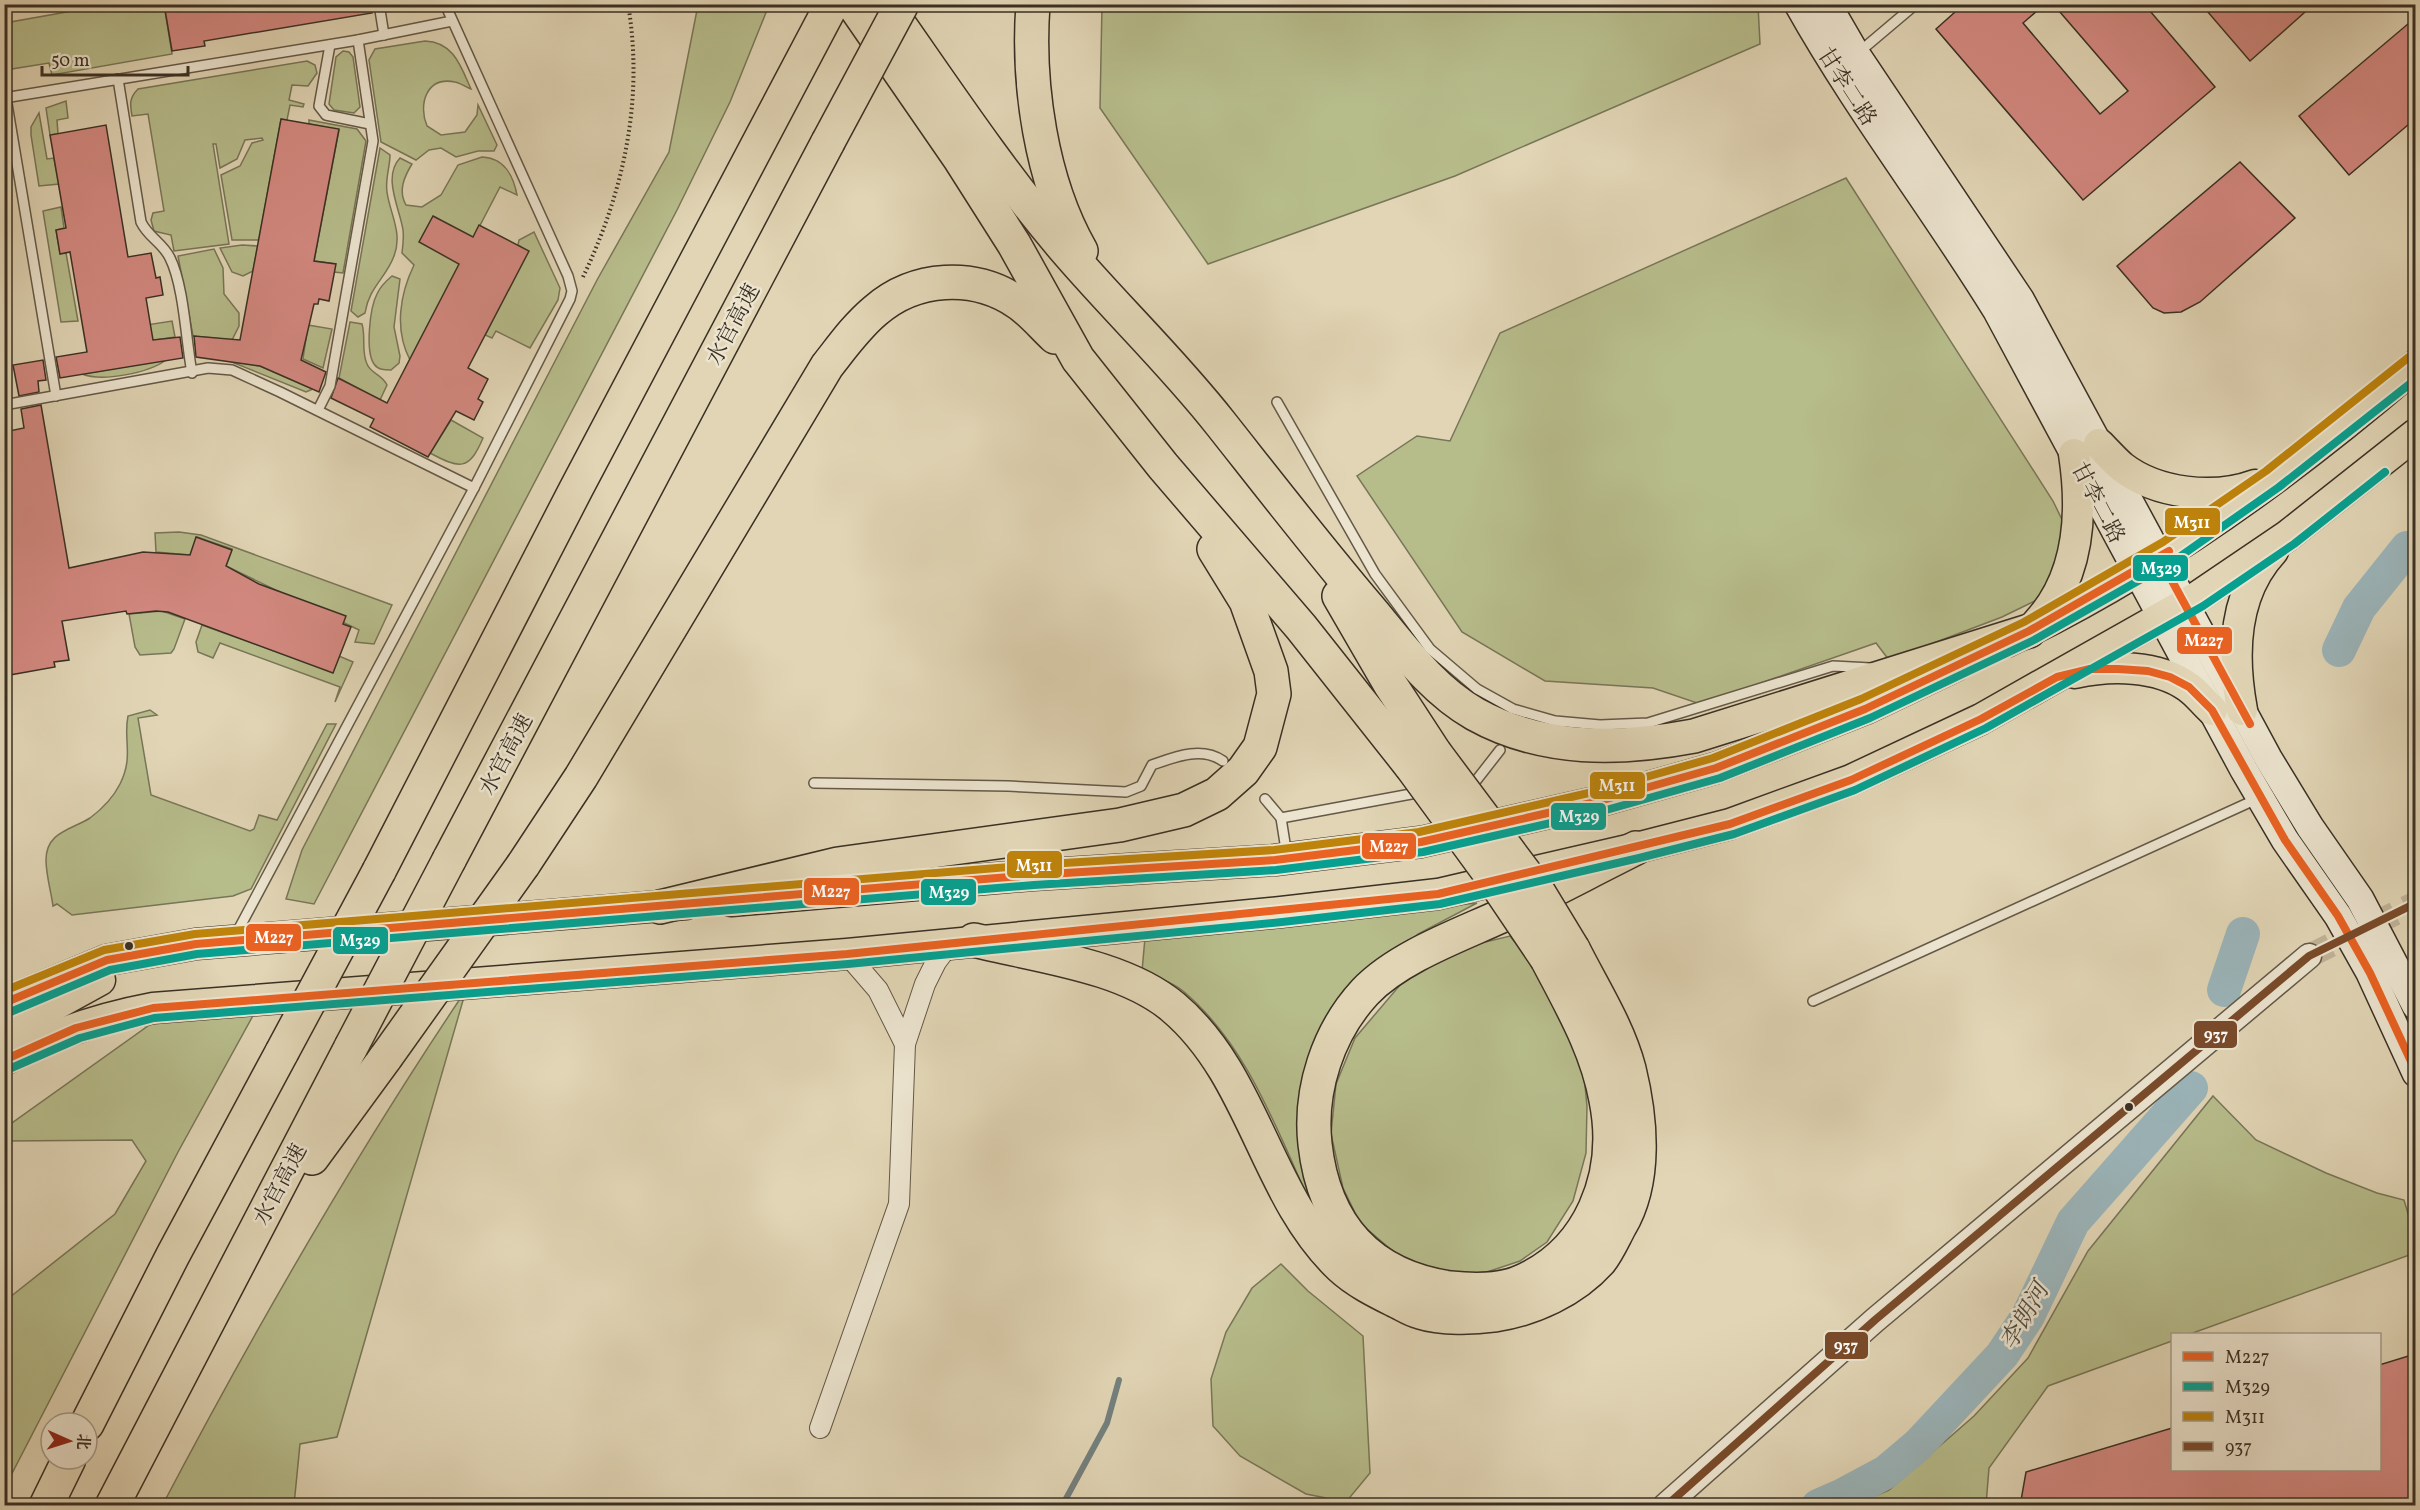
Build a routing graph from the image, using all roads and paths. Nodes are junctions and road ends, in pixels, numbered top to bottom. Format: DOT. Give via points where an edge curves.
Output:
graph roads {
  1 [pos="379,4"];
  2 [pos="445,4"];
  3 [pos="628,4"];
  4 [pos="832,4"];
  5 [pos="853,4"];
  6 [pos="885,4"];
  7 [pos="902,4"];
  8 [pos="1033,4"];
  9 [pos="1798,4"];
  10 [pos="1827,4"];
  11 [pos="1916,4"];
  12 [pos="452,21"];
  13 [pos="384,35"];
  14 [pos="358,40"];
  15 [pos="330,45"];
  16 [pos="1856,54"];
  17 [pos="118,79"];
  18 [pos="5,98"];
  19 [pos="370,124"];
  20 [pos="1117,308"];
  21 [pos="565,311"];
  22 [pos="1078,359"];
  23 [pos="2415,365"];
  24 [pos="192,373"];
  25 [pos="56,396"];
  26 [pos="1276,402"];
  27 [pos="4,405"];
  28 [pos="318,410"];
  29 [pos="2415,434"];
  30 [pos="2086,449"];
  31 [pos="1163,466"];
  32 [pos="2272,479"];
  33 [pos="474,488"];
  34 [pos="1297,524"];
  35 [pos="2287,536"];
  36 [pos="2148,564"];
  37 [pos="2173,610"];
  38 [pos="2029,631"];
  39 [pos="1904,669"];
  40 [pos="2057,677"];
  41 [pos="2212,710"];
  42 [pos="2242,710"];
  43 [pos="1500,750"];
  44 [pos="1423,759"];
  45 [pos="1223,761"];
  46 [pos="814,783"];
  47 [pos="1452,787"];
  48 [pos="1441,789"];
  49 [pos="2260,797"];
  50 [pos="1265,799"];
  51 [pos="1281,818"];
  52 [pos="1636,848"];
  53 [pos="1288,858"];
  54 [pos="660,907"];
  55 [pos="232,941"];
  56 [pos="962,941"];
  57 [pos="153,950"];
  58 [pos="847,954"];
  59 [pos="1560,954"];
  60 [pos="2309,956"];
  61 [pos="1813,1001"];
  62 [pos="4,1003"];
  63 [pos="2415,1006"];
  64 [pos="4,1033"];
  65 [pos="905,1044"];
  66 [pos="4,1060"];
  67 [pos="2415,1073"];
  68 [pos="224,1289"];
  69 [pos="94,1411"];
  70 [pos="820,1428"];
  71 [pos="63,1471"];
  72 [pos="46,1506"];
  73 [pos="112,1506"];
  74 [pos="1665,1506"];
  1 -- 13 [label="lane"];
  2 -- 12 [label="lane"];
  3 -- 21 [label="path" via="634,42 634,87 627,151 611,212"];
  4 -- 69 [label="highway, bridge"];
  5 -- 22 [label="highway" via="1002,225"];
  6 -- 20 [label="highway" via="1005,175"];
  7 -- 68 [label="highway, 水官高速, bridge"];
  8 -- 20 [label="highway" via="1035,108 1045,153 1073,237"];
  9 -- 30 [label="main road, 甘李二路" via="1829,60 1959,248"];
  10 -- 16 [label="main road, 甘李二路"];
  11 -- 16 [label="lane"];
  12 -- 13 [label="lane"];
  12 -- 21 [label="lane" via="570,282 572,291"];
  13 -- 14 [label="lane"];
  14 -- 15 [label="lane"];
  14 -- 19 [label="lane"];
  15 -- 17 [label="lane"];
  15 -- 19 [label="lane" via="320,111"];
  16 -- 30 [label="main road, 甘李二路" via="2020,299"];
  17 -- 18 [label="lane"];
  17 -- 24 [label="lane" via="141,222 164,248 175,269"];
  18 -- 25 [label="lane"];
  19 -- 28 [label="lane" via="373,141 330,386"];
  20 -- 34 [label="highway" via="1218,421"];
  21 -- 33 [label="lane"];
  22 -- 31 [label="highway"];
  22 -- 68 [label="highway, bridge" via="1018,303 993,289 963,281 937,282 917,289 877,309 852,333 826,366 581,777"];
  23 -- 32 [label="main road"];
  24 -- 25 [label="lane"];
  24 -- 28 [label="lane" via="208,368 232,370"];
  25 -- 27 [label="lane"];
  26 -- 39 [label="lane" via="1375,574 1430,649 1512,712 1600,725 1648,723 1833,666"];
  28 -- 33 [label="lane"];
  29 -- 35 [label="main road"];
  30 -- 32 [label="main road" via="2148,482 2177,490 2243,490"];
  30 -- 36 [label="main road, 甘李二路"];
  30 -- 38 [label="main road" via="2079,484 2075,548 2065,581 2050,608"];
  31 -- 44 [label="highway" via="1301,627"];
  31 -- 54 [label="highway" via="1246,601 1271,670 1274,694 1260,747 1243,771 1217,794 1184,810 1150,819 838,864"];
  32 -- 36 [label="main road"];
  33 -- 55 [label="lane"];
  34 -- 39 [label="highway" via="1407,655 1438,686 1474,713 1539,740 1645,745 1694,736"];
  34 -- 44 [label="highway" via="1390,684"];
  35 -- 37 [label="main road"];
  35 -- 42 [label="main road" via="2264,560 2241,613 2236,677"];
  36 -- 37 [label="main road, 甘李二路"];
  36 -- 38 [label="main road"];
  37 -- 40 [label="main road"];
  37 -- 41 [label="main road, 甘李二路"];
  37 -- 42 [label="main road, 甘李二路"];
  38 -- 39 [label="highway"];
  38 -- 53 [label="main road" via="1865,708 1716,768 1596,802 1421,842"];
  40 -- 41 [label="main road" via="2090,669 2148,671 2170,676 2189,687"];
  40 -- 52 [label="main road" via="1981,719 1851,780 1730,824"];
  41 -- 49 [label="main road, 甘李二路"];
  42 -- 63 [label="main road, 甘李二路" via="2310,827 2360,899"];
  43 -- 47 [label="lane" via="1475,782"];
  44 -- 59 [label="highway, bridge" via="1487,870"];
  45 -- 46 [label="lane" via="1204,753 1171,758 1152,765 1141,786 1126,792"];
  48 -- 51 [label="lane"];
  49 -- 61 [label="lane"];
  49 -- 67 [label="main road, 甘李二路" via="2365,963"];
  50 -- 51 [label="lane"];
  51 -- 53 [label="lane"];
  52 -- 56 [label="main road" via="1438,894"];
  52 -- 59 [label="highway" via="1407,961 1366,991 1339,1030 1319,1072 1312,1121 1317,1167 1334,1212 1353,1241 1384,1268 1426,1284 1470,1290 1515,1285 1546,1269 1576,1242 1601,1198 1611,1154 1607,1102"];
  53 -- 54 [label="main road"];
  54 -- 55 [label="main road"];
  55 -- 57 [label="main road"];
  56 -- 58 [label="main road"];
  56 -- 59 [label="highway" via="1114,975 1135,982 1173,1007 1208,1043 1256,1126 1291,1199 1342,1268 1373,1290 1421,1313 1478,1317 1523,1310 1562,1291 1600,1260 1623,1221 1637,1181 1639,1148 1629,1067 1613,1028"];
  56 -- 65 [label="street" via="936,962"];
  57 -- 62 [label="main road" via="107,960"];
  57 -- 64 [label="main road"];
  58 -- 65 [label="street" via="878,990"];
  58 -- 66 [label="main road" via="153,1008 51,1037"];
  60 -- 74 [label="street" via="1875,1320"];
  65 -- 70 [label="street" via="900,1204"];
  68 -- 73 [label="highway, 水官高速"];
  71 -- 72 [label="highway"];
}
